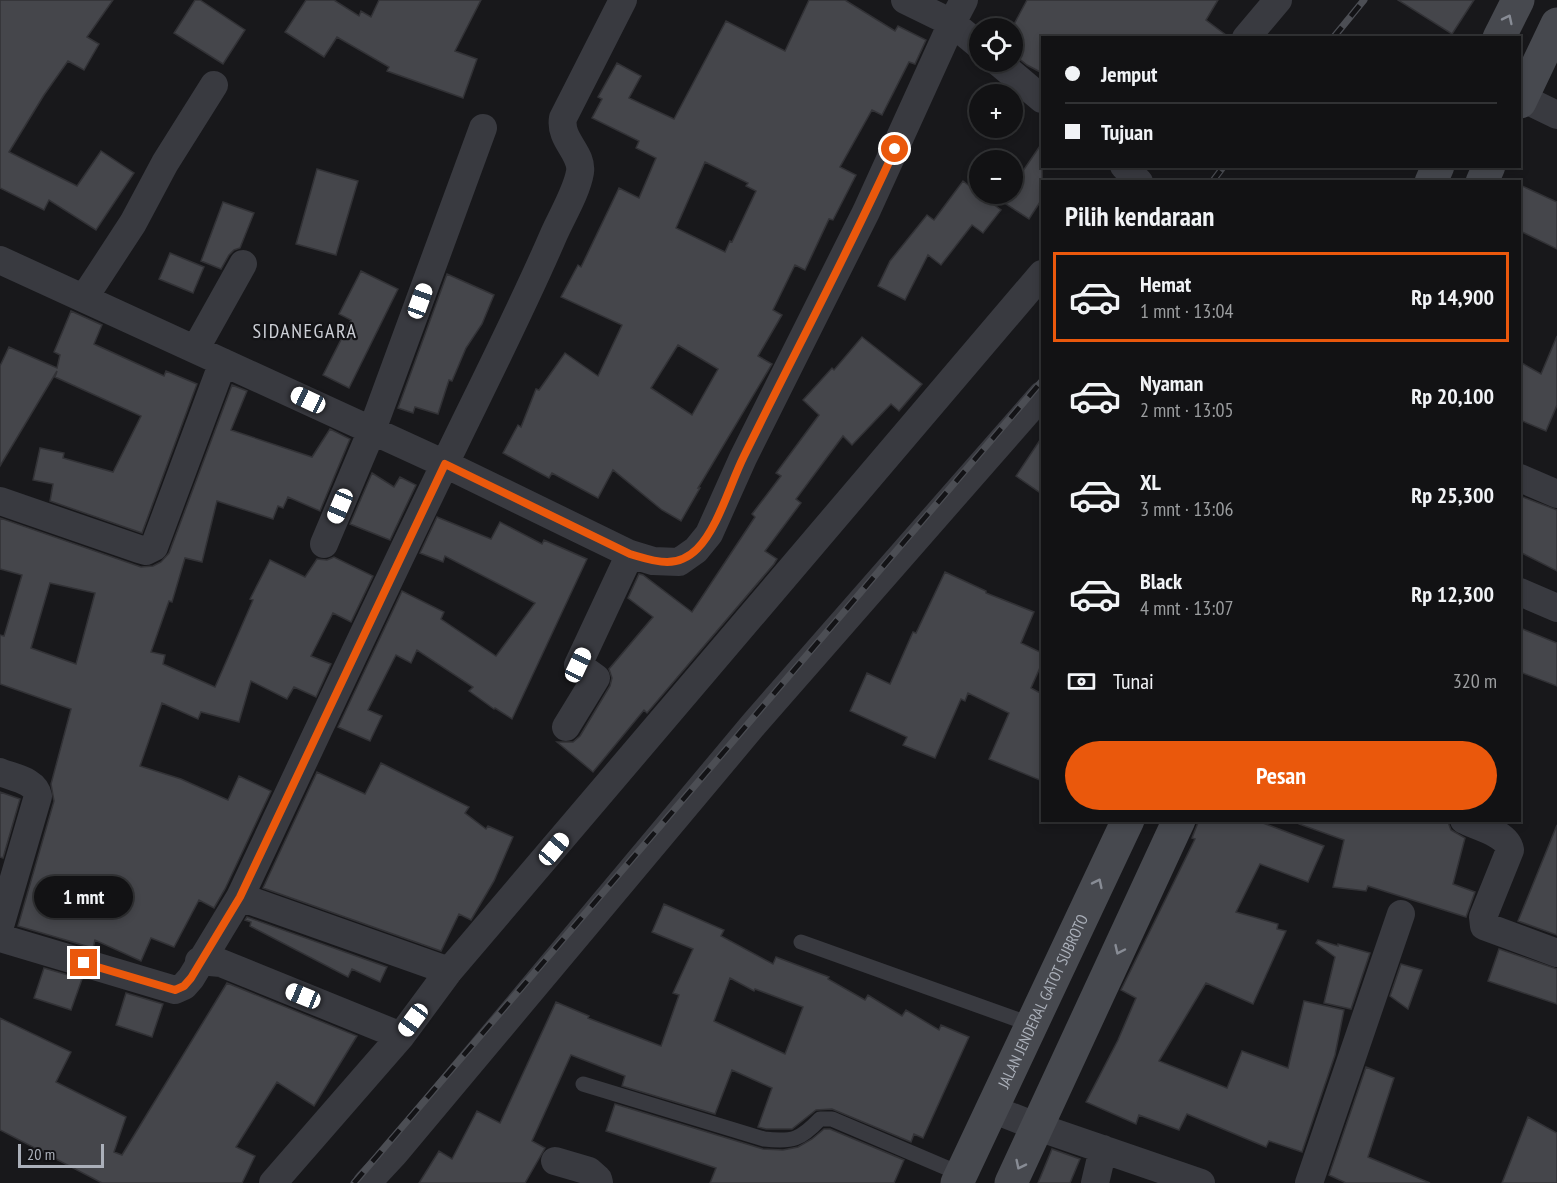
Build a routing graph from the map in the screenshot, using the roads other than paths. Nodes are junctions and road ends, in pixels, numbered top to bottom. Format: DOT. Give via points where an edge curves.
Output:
graph roads {
  1 [pos="623,0"];
  2 [pos="905,0"];
  3 [pos="1278,0"];
  4 [pos="1518,0"];
  5 [pos="958,12"];
  6 [pos="1557,24"];
  7 [pos="969,29"];
  8 [pos="1248,36"];
  9 [pos="1500,36"];
  10 [pos="1548,60"];
  11 [pos="1010,72"];
  12 [pos="214,85"];
  13 [pos="1041,98"];
  14 [pos="1521,100"];
  15 [pos="1557,115"];
  16 [pos="483,128"];
  17 [pos="0,260"];
  18 [pos="243,264"];
  19 [pos="1041,275"];
  20 [pos="84,298"];
  21 [pos="196,348"];
  22 [pos="224,362"];
  23 [pos="1041,396"];
  24 [pos="372,430"];
  25 [pos="445,464"];
  26 [pos="1521,478"];
  27 [pos="1557,495"];
  28 [pos="0,501"];
  29 [pos="324,544"];
  30 [pos="630,554"];
  31 [pos="1521,592"];
  32 [pos="1557,608"];
  33 [pos="566,727"];
  34 [pos="0,772"];
  35 [pos="1127,822"];
  36 [pos="1178,822"];
  37 [pos="1469,822"];
  38 [pos="240,897"];
  39 [pos="1401,914"];
  40 [pos="0,926"];
  41 [pos="0,938"];
  42 [pos="801,942"];
  43 [pos="1557,953"];
  44 [pos="200,962"];
  45 [pos="449,971"];
  46 [pos="1030,1024"];
  47 [pos="401,1036"];
  48 [pos="583,1084"];
  49 [pos="992,1109"];
  50 [pos="1038,1127"];
  51 [pos="1102,1149"];
  52 [pos="555,1161"];
  53 [pos="959,1179"];
  54 [pos="273,1183"];
  55 [pos="367,1183"];
  56 [pos="599,1183"];
  57 [pos="1011,1183"];
  58 [pos="1095,1183"];
  59 [pos="1201,1183"];
  60 [pos="1309,1183"];
  1 -- 25 [label="street" via="563,117 561,126 579,161 580,174 525,300"];
  2 -- 5 [label="street"];
  3 -- 8 [label="street"];
  9 -- 4 [label="main road, one-way"];
  5 -- 7 [label="street"];
  5 -- 30 [label="street" via="856,207 709,534 680,562 653,561"];
  6 -- 10 [label="main road"];
  10 -- 14 [label="main road"];
  11 -- 13 [label="street"];
  12 -- 20 [label="street" via="165,163 134,223"];
  14 -- 15 [label="street"];
  16 -- 24 [label="street"];
  17 -- 20 [label="street"];
  18 -- 21 [label="street"];
  19 -- 45 [label="street"];
  20 -- 21 [label="street"];
  21 -- 22 [label="street"];
  22 -- 24 [label="street"];
  22 -- 28 [label="street" via="154,547 139,549"];
  23 -- 55 [label="street" via="754,724"];
  24 -- 25 [label="street"];
  24 -- 29 [label="street"];
  25 -- 30 [label="street"];
  25 -- 38 [label="street"];
  26 -- 27 [label="street"];
  30 -- 33 [label="street" via="578,665 596,678"];
  31 -- 32 [label="street"];
  34 -- 40 [label="street" via="31,784 38,796"];
  46 -- 35 [label="main road, JALAN JENDERAL GATOT SUBROTO, one-way"];
  36 -- 50 [label="main road, one-way"];
  37 -- 43 [label="street" via="1501,836 1510,846 1483,917 1484,926"];
  38 -- 44 [label="street"];
  38 -- 45 [label="street"];
  39 -- 60 [label="street"];
  41 -- 44 [label="street" via="175,990 184,986"];
  42 -- 46 [label="lane"];
  44 -- 47 [label="street" via="221,963"];
  45 -- 47 [label="street"];
  46 -- 49 [label="main road, JALAN JENDERAL GATOT SUBROTO"];
  47 -- 54 [label="street"];
  48 -- 53 [label="lane" via="764,1140 798,1138 820,1119 832,1119"];
  49 -- 50 [label="street"];
  49 -- 53 [label="main road, JALAN JENDERAL GATOT SUBROTO"];
  50 -- 51 [label="street"];
  50 -- 57 [label="main road, one-way"];
  51 -- 58 [label="street"];
  51 -- 59 [label="street"];
  52 -- 56 [label="street" via="589,1171"];
}
